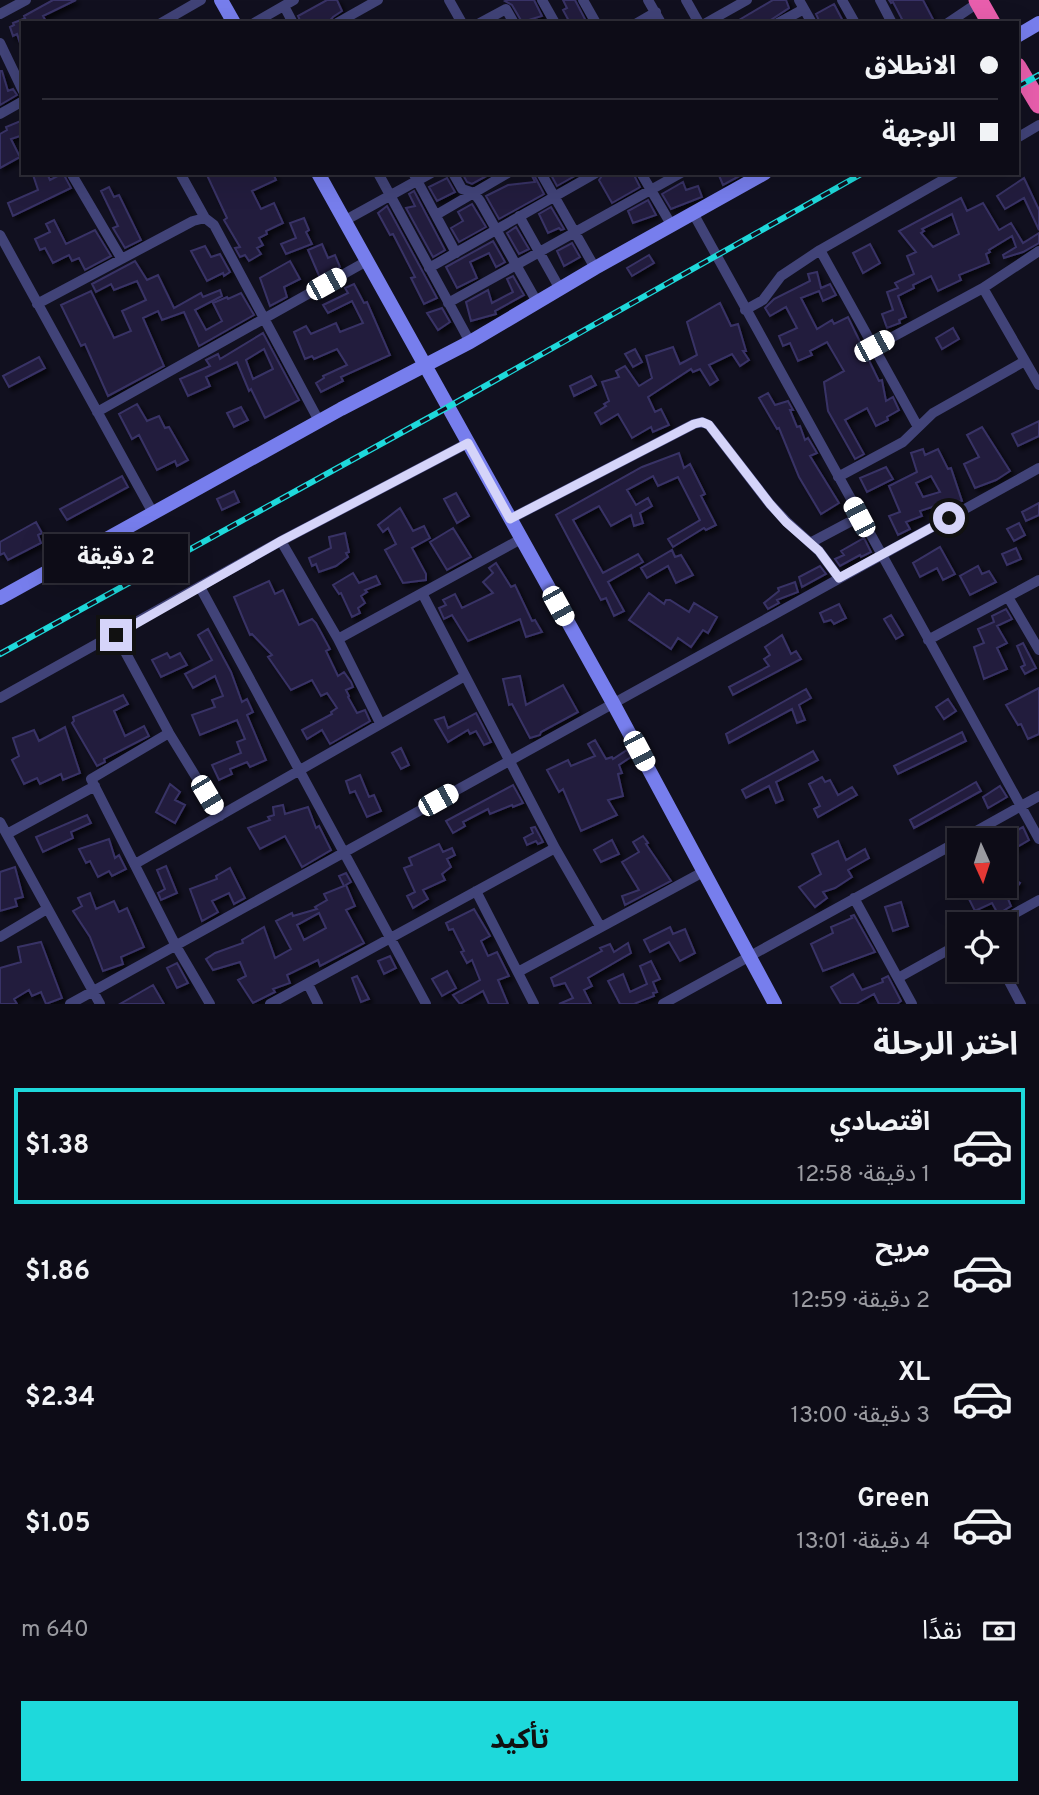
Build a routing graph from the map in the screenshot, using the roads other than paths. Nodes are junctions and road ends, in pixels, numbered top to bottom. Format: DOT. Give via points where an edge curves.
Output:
graph roads {
  1 [pos="26,0"];
  2 [pos="201,0"];
  3 [pos="221,0"];
  4 [pos="378,0"];
  5 [pos="449,0"];
  6 [pos="542,0"];
  7 [pos="583,0"];
  8 [pos="648,0"];
  9 [pos="685,0"];
  10 [pos="842,0"];
  11 [pos="880,0"];
  12 [pos="743,1"];
  13 [pos="979,1"];
  14 [pos="289,3"];
  15 [pos="504,4"];
  16 [pos="801,4"];
  17 [pos="0,14"];
  18 [pos="659,18"];
  19 [pos="891,20"];
  20 [pos="164,21"];
  21 [pos="233,21"];
  22 [pos="258,21"];
  23 [pos="293,21"];
  24 [pos="341,21"];
  25 [pos="461,21"];
  26 [pos="483,21"];
  27 [pos="513,21"];
  28 [pos="554,21"];
  29 [pos="595,21"];
  30 [pos="698,21"];
  31 [pos="709,21"];
  32 [pos="780,21"];
  33 [pos="811,21"];
  34 [pos="854,21"];
  35 [pos="951,21"];
  36 [pos="989,21"];
  37 [pos="1039,23"];
  38 [pos="1019,35"];
  39 [pos="0,43"];
  40 [pos="1019,70"];
  41 [pos="21,87"];
  42 [pos="21,102"];
  43 [pos="1039,104"];
  44 [pos="0,114"];
  45 [pos="1039,125"];
  46 [pos="1019,137"];
  47 [pos="76,175"];
  48 [pos="181,175"];
  49 [pos="318,175"];
  50 [pos="379,175"];
  51 [pos="454,175"];
  52 [pos="504,175"];
  53 [pos="542,175"];
  54 [pos="592,175"];
  55 [pos="642,175"];
  56 [pos="677,175"];
  57 [pos="951,175"];
  58 [pos="755,176"];
  59 [pos="415,177"];
  60 [pos="651,190"];
  61 [pos="474,193"];
  62 [pos="391,195"];
  63 [pos="554,195"];
  64 [pos="693,213"];
  65 [pos="436,215"];
  66 [pos="519,216"];
  67 [pos="205,218"];
  68 [pos="344,221"];
  69 [pos="672,226"];
  70 [pos="496,230"];
  71 [pos="574,232"];
  72 [pos="0,235"];
  73 [pos="820,250"];
  74 [pos="538,251"];
  75 [pos="1039,251"];
  76 [pos="456,253"];
  77 [pos="121,258"];
  78 [pos="367,261"];
  79 [pos="515,264"];
  80 [pos="429,268"];
  81 [pos="594,268"];
  82 [pos="983,288"];
  83 [pos="560,289"];
  84 [pos="537,302"];
  85 [pos="449,303"];
  86 [pos="37,304"];
  87 [pos="746,310"];
  88 [pos="264,318"];
  89 [pos="470,342"];
  90 [pos="874,346"];
  91 [pos="1025,361"];
  92 [pos="424,366"];
  93 [pos="1039,385"];
  94 [pos="97,412"];
  95 [pos="320,421"];
  96 [pos="918,428"];
  97 [pos="468,443"];
  98 [pos="1039,468"];
  99 [pos="838,477"];
  100 [pos="153,513"];
  101 [pos="859,517"];
  102 [pos="510,519"];
  103 [pos="521,539"];
  104 [pos="281,541"];
  105 [pos="810,543"];
  106 [pos="881,555"];
  107 [pos="839,578"];
  108 [pos="1039,580"];
  109 [pos="200,587"];
  110 [pos="422,593"];
  111 [pos="1008,597"];
  112 [pos="0,598"];
  113 [pos="116,635"];
  114 [pos="338,639"];
  115 [pos="928,640"];
  116 [pos="1039,650"];
  117 [pos="465,676"];
  118 [pos="0,698"];
  119 [pos="613,703"];
  120 [pos="380,723"];
  121 [pos="169,733"];
  122 [pos="510,761"];
  123 [pos="299,771"];
  124 [pos="95,786"];
  125 [pos="1039,796"];
  126 [pos="1021,806"];
  127 [pos="220,816"];
  128 [pos="0,822"];
  129 [pos="982,828"];
  130 [pos="7,834"];
  131 [pos="1039,839"];
  132 [pos="947,847"];
  133 [pos="555,848"];
  134 [pos="344,853"];
  135 [pos="135,864"];
  136 [pos="703,872"];
  137 [pos="476,891"];
  138 [pos="854,898"];
  139 [pos="1039,901"];
  140 [pos="47,909"];
  141 [pos="1017,913"];
  142 [pos="600,926"];
  143 [pos="0,936"];
  144 [pos="391,939"];
  145 [pos="176,946"];
  146 [pos="947,951"];
  147 [pos="750,956"];
  148 [pos="517,972"];
  149 [pos="898,978"];
  150 [pos="1009,982"];
  151 [pos="308,984"];
  152 [pos="93,992"];
  153 [pos="71,1004"];
  154 [pos="100,1004"];
  155 [pos="210,1004"];
  156 [pos="270,1004"];
  157 [pos="318,1004"];
  158 [pos="426,1004"];
  159 [pos="534,1004"];
  160 [pos="663,1004"];
  161 [pos="775,1004"];
  162 [pos="912,1004"];
  163 [pos="1021,1004"];
  1 -- 17 [label="street"];
  2 -- 20 [label="street"];
  3 -- 21 [label="street"];
  4 -- 24 [label="street"];
  5 -- 25 [label="street"];
  6 -- 28 [label="street"];
  7 -- 29 [label="street"];
  8 -- 18 [label="street"];
  9 -- 30 [label="street"];
  10 -- 34 [label="street"];
  11 -- 19 [label="street"];
  12 -- 31 [label="street"];
  13 -- 35 [label="street"];
  13 -- 36 [label="highway"];
  14 -- 22 [label="street"];
  14 -- 23 [label="street"];
  15 -- 26 [label="street"];
  15 -- 27 [label="street"];
  16 -- 32 [label="street"];
  16 -- 33 [label="street"];
  37 -- 38 [label="street"];
  39 -- 41 [label="street"];
  40 -- 43 [label="highway"];
  42 -- 44 [label="street"];
  45 -- 46 [label="street"];
  47 -- 77 [label="street"];
  48 -- 67 [label="street"];
  49 -- 68 [label="street"];
  50 -- 62 [label="street"];
  51 -- 61 [label="street" via="462,189"];
  52 -- 61 [label="street"];
  53 -- 63 [label="street"];
  54 -- 63 [label="street"];
  55 -- 60 [label="street"];
  56 -- 60 [label="street"];
  57 -- 73 [label="street"];
  58 -- 64 [label="street"];
  59 -- 62 [label="street"];
  59 -- 65 [label="street"];
  60 -- 69 [label="street"];
  60 -- 71 [label="street"];
  61 -- 65 [label="street"];
  61 -- 70 [label="street"];
  62 -- 68 [label="street"];
  62 -- 80 [label="street"];
  63 -- 66 [label="street"];
  63 -- 71 [label="street"];
  64 -- 69 [label="street"];
  64 -- 87 [label="street"];
  65 -- 76 [label="street"];
  66 -- 70 [label="street"];
  66 -- 74 [label="street"];
  67 -- 77 [label="street"];
  67 -- 88 [label="street" via="214,225"];
  68 -- 78 [label="street"];
  69 -- 81 [label="street"];
  70 -- 76 [label="street"];
  70 -- 79 [label="street"];
  71 -- 74 [label="street"];
  71 -- 81 [label="street"];
  72 -- 86 [label="street"];
  73 -- 87 [label="street" via="781,276 763,300"];
  73 -- 90 [label="street"];
  74 -- 79 [label="street"];
  74 -- 83 [label="street"];
  75 -- 82 [label="street"];
  76 -- 80 [label="street"];
  77 -- 86 [label="street"];
  78 -- 88 [label="street"];
  78 -- 92 [label="street"];
  79 -- 84 [label="street"];
  79 -- 85 [label="street"];
  80 -- 85 [label="street"];
  81 -- 83 [label="street"];
  82 -- 90 [label="street"];
  82 -- 91 [label="street"];
  83 -- 84 [label="street"];
  84 -- 89 [label="street"];
  85 -- 89 [label="street"];
  86 -- 94 [label="street"];
  87 -- 99 [label="street"];
  88 -- 94 [label="street"];
  88 -- 95 [label="street"];
  89 -- 92 [label="street"];
  90 -- 96 [label="street"];
  91 -- 93 [label="street"];
  91 -- 96 [label="street" via="942,407"];
  92 -- 95 [label="street"];
  92 -- 97 [label="street"];
  94 -- 100 [label="street"];
  95 -- 100 [label="street"];
  96 -- 99 [label="street" via="903,442"];
  97 -- 102 [label="street"];
  97 -- 104 [label="street"];
  98 -- 106 [label="street"];
  99 -- 101 [label="street"];
  100 -- 112 [label="street"];
  101 -- 105 [label="street"];
  101 -- 106 [label="street"];
  102 -- 103 [label="street"];
  102 -- 105 [label="street" via="702,422 786,522"];
  103 -- 110 [label="street"];
  103 -- 119 [label="street"];
  104 -- 109 [label="street"];
  104 -- 114 [label="street"];
  105 -- 107 [label="street"];
  106 -- 107 [label="street"];
  106 -- 115 [label="street"];
  107 -- 119 [label="street"];
  108 -- 111 [label="street"];
  109 -- 113 [label="street"];
  109 -- 123 [label="street"];
  110 -- 114 [label="street"];
  110 -- 117 [label="street"];
  111 -- 115 [label="street"];
  111 -- 116 [label="street"];
  113 -- 118 [label="street"];
  113 -- 121 [label="street"];
  114 -- 120 [label="street"];
  115 -- 126 [label="street"];
  117 -- 120 [label="street"];
  117 -- 122 [label="street"];
  119 -- 122 [label="street"];
  119 -- 136 [label="street"];
  120 -- 123 [label="street"];
  121 -- 124 [label="street" via="91,778"];
  121 -- 127 [label="street"];
  122 -- 133 [label="street"];
  122 -- 134 [label="street"];
  123 -- 127 [label="street"];
  123 -- 134 [label="street"];
  124 -- 130 [label="street"];
  124 -- 135 [label="street"];
  125 -- 126 [label="street"];
  126 -- 129 [label="street"];
  126 -- 131 [label="street"];
  127 -- 135 [label="street"];
  128 -- 130 [label="street"];
  130 -- 140 [label="street"];
  132 -- 138 [label="street"];
  133 -- 137 [label="street"];
  133 -- 142 [label="street"];
  134 -- 144 [label="street"];
  134 -- 145 [label="street"];
  135 -- 145 [label="street"];
  136 -- 142 [label="street"];
  136 -- 147 [label="street"];
  137 -- 144 [label="street"];
  137 -- 148 [label="street"];
  138 -- 147 [label="street"];
  138 -- 149 [label="street"];
  139 -- 141 [label="street"];
  140 -- 143 [label="street"];
  140 -- 152 [label="street"];
  142 -- 148 [label="street"];
  144 -- 151 [label="street"];
  144 -- 158 [label="street"];
  145 -- 152 [label="street"];
  145 -- 155 [label="street"];
  146 -- 149 [label="street"];
  147 -- 160 [label="street"];
  147 -- 161 [label="street"];
  148 -- 159 [label="street"];
  149 -- 162 [label="street"];
  150 -- 163 [label="street"];
  151 -- 156 [label="street"];
  151 -- 157 [label="street"];
  152 -- 153 [label="street"];
  152 -- 154 [label="street"];
}
